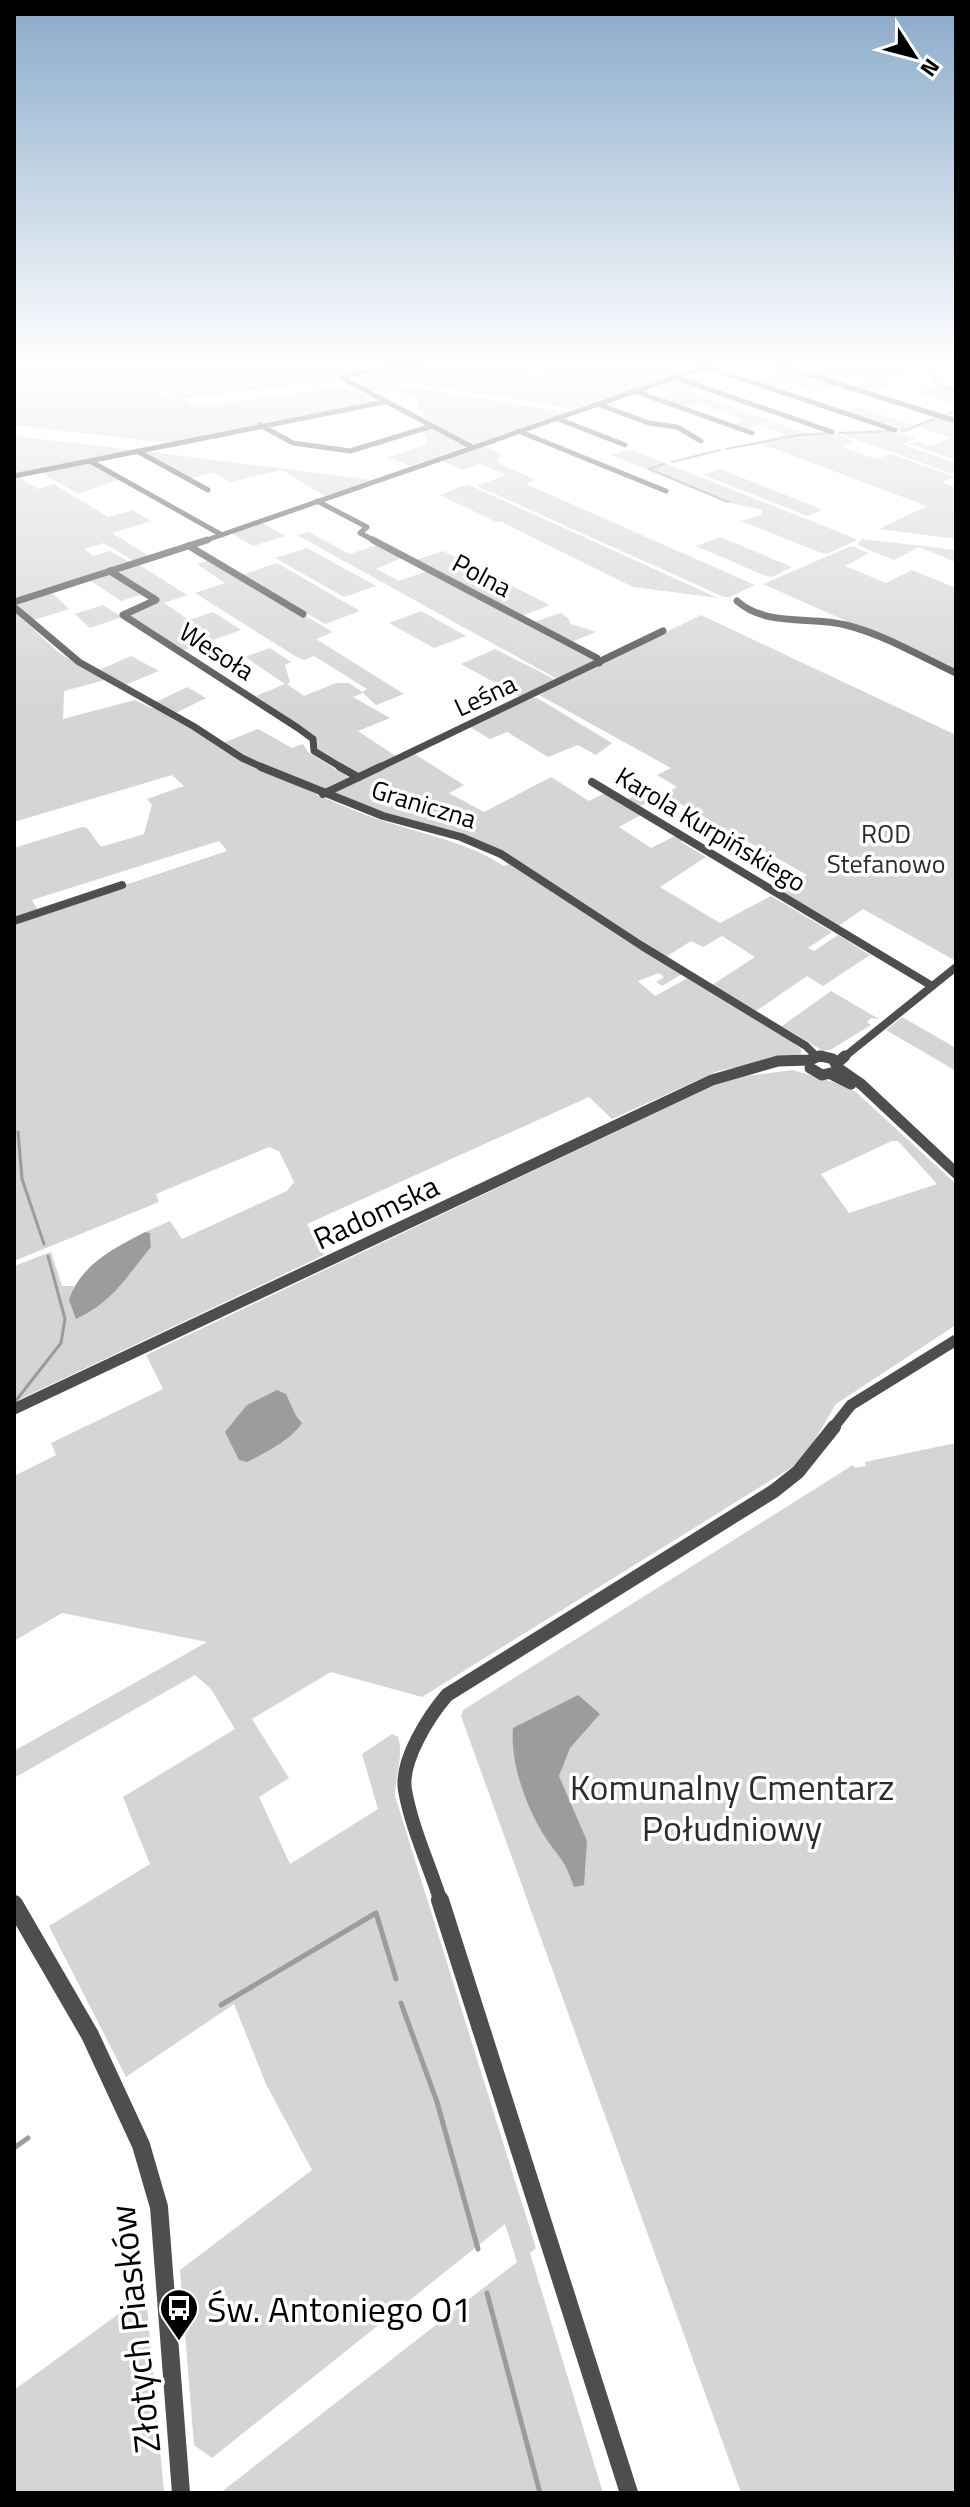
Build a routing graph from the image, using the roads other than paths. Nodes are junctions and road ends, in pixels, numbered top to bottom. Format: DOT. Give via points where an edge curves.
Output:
graph roads {
  1 [pos="126,481"];
  2 [pos="192,481"];
  3 [pos="374,481"];
  4 [pos="641,481"];
  5 [pos="208,490"];
  6 [pos="666,491"];
  7 [pos="317,501"];
  8 [pos="222,535"];
  9 [pos="189,546"];
  10 [pos="110,571"];
  11 [pos="737,601"];
  12 [pos="14,604"];
  13 [pos="303,614"];
  14 [pos="663,631"];
  15 [pos="599,663"];
  16 [pos="956,673"];
  17 [pos="358,777"];
  18 [pos="592,782"];
  19 [pos="323,794"];
  20 [pos="122,885"];
  21 [pos="14,921"];
  22 [pos="956,967"];
  23 [pos="932,986"];
  24 [pos="868,1036"];
  25 [pos="816,1060"];
  26 [pos="835,1069"];
  27 [pos="956,1173"];
  28 [pos="956,1340"];
  29 [pos="14,1409"];
  30 [pos="14,1904"];
  31 [pos="181,2493"];
  32 [pos="629,2493"];
  1 -- 8 [label="street"];
  2 -- 5 [label="street"];
  3 -- 7 [label="street"];
  4 -- 6 [label="street"];
  7 -- 8 [label="street"];
  7 -- 15 [label="street, Polna" via="367,527 360,533"];
  8 -- 9 [label="street"];
  9 -- 10 [label="street"];
  9 -- 13 [label="street"];
  10 -- 12 [label="street"];
  10 -- 17 [label="street, Wesoła" via="156,600 123,615 298,728 313,739 314,751"];
  11 -- 16 [label="street" via="760,613 854,628"];
  12 -- 19 [label="street, Graniczna" via="47,638 87,667 242,758"];
  14 -- 15 [label="street, Leśna"];
  15 -- 17 [label="street, Leśna"];
  17 -- 19 [label="street, Leśna"];
  18 -- 23 [label="street, Karola Kurpińskiego"];
  19 -- 25 [label="street, Graniczna" via="501,854 806,1046"];
  20 -- 21 [label="street"];
  22 -- 23 [label="street"];
  23 -- 24 [label="street"];
  24 -- 25 [label="street"];
  24 -- 26 [label="street"];
  25 -- 26 [label="street, Graniczna"];
  25 -- 26 [label="street" via="819,1074"];
  25 -- 29 [label="street, Radomska" via="761,1066 712,1080"];
  26 -- 27 [label="street"];
  28 -- 32 [label="street" via="851,1405 798,1472 774,1491 447,1695 414,1742 404,1787"];
  30 -- 31 [label="street, Złotych Piasków" via="90,2035 141,2145 159,2207"];
}
